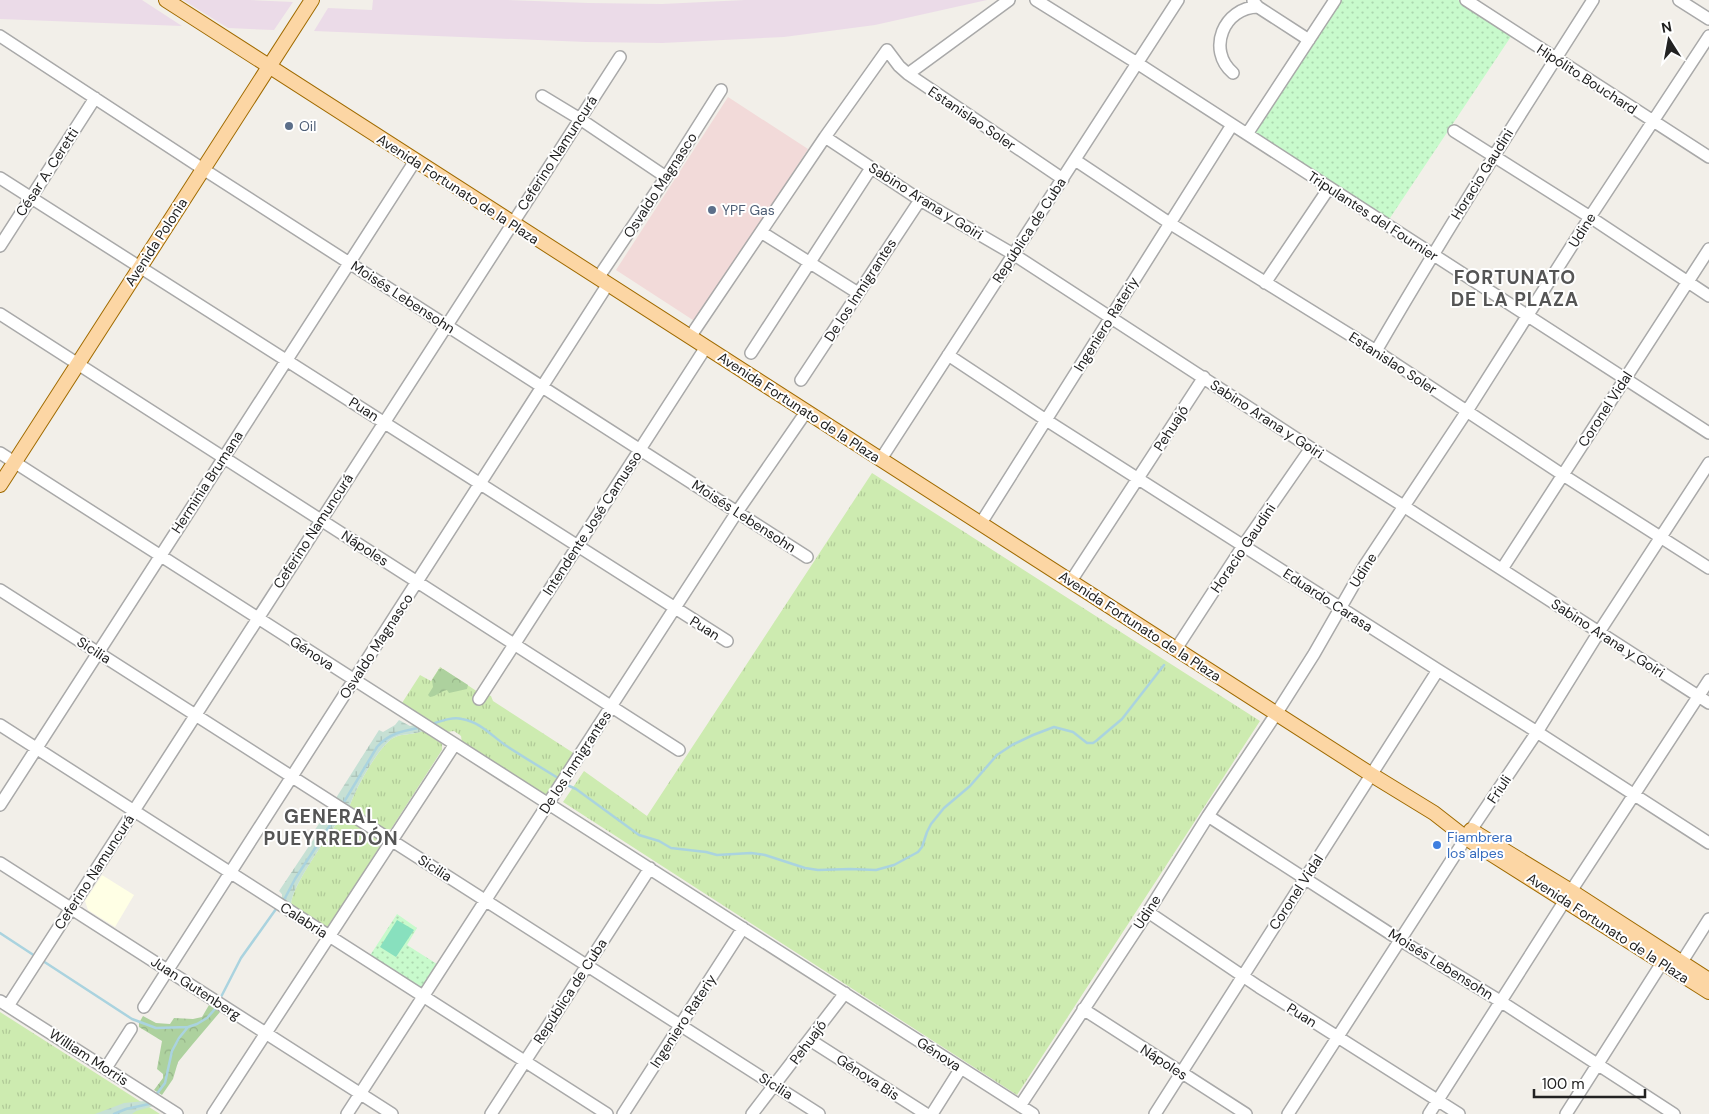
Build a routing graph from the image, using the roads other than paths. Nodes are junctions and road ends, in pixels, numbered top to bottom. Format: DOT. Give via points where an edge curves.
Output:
graph roads {
  1 [pos="166,0"];
  2 [pos="312,0"];
  3 [pos="1009,0"];
  4 [pos="1036,0"];
  5 [pos="1178,0"];
  6 [pos="1335,0"];
  7 [pos="1466,0"];
  8 [pos="1593,0"];
  9 [pos="1678,0"];
  10 [pos="1255,4"];
  11 [pos="1709,19"];
  12 [pos="0,36"];
  13 [pos="1709,36"];
  14 [pos="1309,40"];
  15 [pos="620,57"];
  16 [pos="1556,58"];
  17 [pos="1136,63"];
  18 [pos="269,66"];
  19 [pos="1233,73"];
  20 [pos="908,74"];
  21 [pos="721,90"];
  22 [pos="542,96"];
  23 [pos="94,98"];
  24 [pos="580,119"];
  25 [pos="1654,122"];
  26 [pos="1232,125"];
  27 [pos="1454,131"];
  28 [pos="1247,134"];
  29 [pos="825,137"];
  30 [pos="1493,156"];
  31 [pos="1709,157"];
  32 [pos="1075,160"];
  33 [pos="414,161"];
  34 [pos="871,168"];
  35 [pos="203,169"];
  36 [pos="666,177"];
  37 [pos="0,178"];
  38 [pos="1063,179"];
  39 [pos="1329,188"];
  40 [pos="31,198"];
  41 [pos="920,200"];
  42 [pos="1590,217"];
  43 [pos="512,223"];
  44 [pos="1171,224"];
  45 [pos="761,232"];
  46 [pos="0,246"];
  47 [pos="1709,249"];
  48 [pos="1013,254"];
  49 [pos="1432,254"];
  50 [pos="349,262"];
  51 [pos="808,262"];
  52 [pos="139,268"];
  53 [pos="603,281"];
  54 [pos="1265,283"];
  55 [pos="1687,283"];
  56 [pos="858,293"];
  57 [pos="1709,296"];
  58 [pos="0,314"];
  59 [pos="1111,317"];
  60 [pos="1528,317"];
  61 [pos="446,324"];
  62 [pos="690,337"];
  63 [pos="706,347"];
  64 [pos="1376,352"];
  65 [pos="751,353"];
  66 [pos="948,355"];
  67 [pos="286,360"];
  68 [pos="78,364"];
  69 [pos="1204,378"];
  70 [pos="1625,379"];
  71 [pos="801,380"];
  72 [pos="542,386"];
  73 [pos="1467,411"];
  74 [pos="806,412"];
  75 [pos="1046,420"];
  76 [pos="384,422"];
  77 [pos="1709,433"];
  78 [pos="1311,448"];
  79 [pos="639,449"];
  80 [pos="0,453"];
  81 [pos="223,457"];
  82 [pos="881,459"];
  83 [pos="14,462"];
  84 [pos="1709,463"];
  85 [pos="1563,475"];
  86 [pos="1138,479"];
  87 [pos="479,484"];
  88 [pos="0,485"];
  89 [pos="1405,507"];
  90 [pos="737,512"];
  91 [pos="321,520"];
  92 [pos="981,523"];
  93 [pos="1661,537"];
  94 [pos="577,546"];
  95 [pos="1243,546"];
  96 [pos="160,555"];
  97 [pos="807,557"];
  98 [pos="1709,568"];
  99 [pos="1502,569"];
  100 [pos="417,581"];
  101 [pos="1071,581"];
  102 [pos="0,590"];
  103 [pos="1340,608"];
  104 [pos="674,609"];
  105 [pos="258,618"];
  106 [pos="1599,632"];
  107 [pos="726,642"];
  108 [pos="514,644"];
  109 [pos="1176,649"];
  110 [pos="98,653"];
  111 [pos="1438,670"];
  112 [pos="354,680"];
  113 [pos="1709,680"];
  114 [pos="1698,696"];
  115 [pos="479,699"];
  116 [pos="1709,703"];
  117 [pos="612,706"];
  118 [pos="1276,714"];
  119 [pos="195,715"];
  120 [pos="0,725"];
  121 [pos="1537,732"];
  122 [pos="455,744"];
  123 [pos="36,748"];
  124 [pos="679,750"];
  125 [pos="1372,775"];
  126 [pos="292,777"];
  127 [pos="1634,795"];
  128 [pos="548,803"];
  129 [pos="0,805"];
  130 [pos="134,811"];
  131 [pos="1208,816"];
  132 [pos="1468,834"];
  133 [pos="392,840"];
  134 [pos="1709,843"];
  135 [pos="0,863"];
  136 [pos="650,868"];
  137 [pos="230,873"];
  138 [pos="1305,878"];
  139 [pos="1568,896"];
  140 [pos="485,900"];
  141 [pos="71,908"];
  142 [pos="1148,912"];
  143 [pos="1709,919"];
  144 [pos="743,928"];
  145 [pos="329,936"];
  146 [pos="1400,940"];
  147 [pos="1665,958"];
  148 [pos="587,965"];
  149 [pos="1679,967"];
  150 [pos="168,970"];
  151 [pos="1242,976"];
  152 [pos="1709,980"];
  153 [pos="1709,992"];
  154 [pos="845,994"];
  155 [pos="424,996"];
  156 [pos="1500,1001"];
  157 [pos="4,1003"];
  158 [pos="144,1007"];
  159 [pos="1083,1009"];
  160 [pos="680,1025"];
  161 [pos="131,1030"];
  162 [pos="266,1033"];
  163 [pos="1338,1037"];
  164 [pos="810,1040"];
  165 [pos="525,1061"];
  166 [pos="1599,1064"];
  167 [pos="106,1068"];
  168 [pos="961,1068"];
  169 [pos="1181,1073"];
  170 [pos="775,1086"];
  171 [pos="360,1094"];
  172 [pos="1438,1100"];
  173 [pos="1020,1106"];
  174 [pos="177,1114"];
  175 [pos="214,1114"];
  176 [pos="346,1114"];
  177 [pos="392,1114"];
  178 [pos="490,1114"];
  179 [pos="607,1114"];
  180 [pos="623,1114"];
  181 [pos="752,1114"];
  182 [pos="819,1114"];
  183 [pos="926,1114"];
  184 [pos="932,1114"];
  185 [pos="1033,1114"];
  186 [pos="1154,1114"];
  187 [pos="1246,1114"];
  188 [pos="1288,1114"];
  189 [pos="1429,1114"];
  190 [pos="1459,1114"];
  191 [pos="1566,1114"];
  192 [pos="1674,1114"];
  1 -- 18 [label="main road, Avenida Fortunato de la Plaza"];
  2 -- 18 [label="main road, Avenida Polonia"];
  3 -- 20 [label="street"];
  4 -- 17 [label="street, Tripulantes del Fournier"];
  5 -- 17 [label="street, República de Cuba"];
  6 -- 14 [label="street"];
  7 -- 16 [label="street, Hipólito Bouchard"];
  8 -- 16 [label="street, Horacio Gaudini"];
  9 -- 11 [label="street"];
  10 -- 14 [label="street"];
  10 -- 19 [label="street" via="1230,20 1220,41 1220,55"];
  12 -- 23 [label="street, Moisés Lebensohn"];
  13 -- 25 [label="street, Udine"];
  14 -- 28 [label="street"];
  15 -- 24 [label="street, Ceferino Namuncurá"];
  16 -- 25 [label="street, Hipólito Bouchard"];
  16 -- 30 [label="street, Horacio Gaudini"];
  17 -- 26 [label="street, Tripulantes del Fournier"];
  17 -- 32 [label="street, República de Cuba"];
  18 -- 33 [label="main road, Avenida Fortunato de la Plaza"];
  18 -- 35 [label="main road, Avenida Polonia"];
  20 -- 29 [label="street, Estanislao Soler" via="887,50"];
  20 -- 38 [label="street, Estanislao Soler"];
  21 -- 36 [label="street, Osvaldo Magnasco"];
  22 -- 24 [label="street"];
  23 -- 35 [label="street, Moisés Lebensohn"];
  23 -- 40 [label="street, César A. Ceretti"];
  24 -- 36 [label="street"];
  24 -- 43 [label="street, Ceferino Namuncurá"];
  25 -- 31 [label="street, Hipólito Bouchard"];
  25 -- 42 [label="street, Udine"];
  26 -- 28 [label="street, Tripulantes del Fournier"];
  26 -- 44 [label="street, Ingeniero Rateriy"];
  27 -- 30 [label="street"];
  28 -- 39 [label="street, Tripulantes del Fournier"];
  29 -- 34 [label="street, Sabino Arana y Goiri"];
  29 -- 45 [label="street"];
  30 -- 42 [label="street"];
  30 -- 49 [label="street, Horacio Gaudini"];
  32 -- 38 [label="street, República de Cuba"];
  32 -- 44 [label="street, Estanislao Soler"];
  33 -- 43 [label="main road, Avenida Fortunato de la Plaza"];
  33 -- 50 [label="street, Herminia Brumana"];
  34 -- 41 [label="street, Sabino Arana y Goiri"];
  34 -- 51 [label="street"];
  35 -- 50 [label="street, Moisés Lebensohn"];
  35 -- 52 [label="main road, Avenida Polonia"];
  36 -- 53 [label="street, Osvaldo Magnasco"];
  37 -- 40 [label="street, Puan"];
  38 -- 48 [label="street, República de Cuba"];
  39 -- 49 [label="street, Tripulantes del Fournier"];
  39 -- 54 [label="street"];
  40 -- 46 [label="street, César A. Ceretti"];
  40 -- 52 [label="street, Puan"];
  41 -- 48 [label="street, Sabino Arana y Goiri"];
  41 -- 56 [label="street, De los Inmigrantes"];
  42 -- 55 [label="street"];
  42 -- 60 [label="street, Udine"];
  43 -- 53 [label="main road, Avenida Fortunato de la Plaza"];
  43 -- 61 [label="street, Ceferino Namuncurá"];
  44 -- 54 [label="street, Estanislao Soler"];
  44 -- 59 [label="street, Ingeniero Rateriy"];
  45 -- 51 [label="street"];
  45 -- 62 [label="street"];
  47 -- 55 [label="street, Coronel Vidal"];
  48 -- 59 [label="street, Sabino Arana y Goiri"];
  48 -- 66 [label="street, República de Cuba"];
  49 -- 60 [label="street, Tripulantes del Fournier"];
  49 -- 64 [label="street, Horacio Gaudini"];
  50 -- 61 [label="street, Moisés Lebensohn"];
  50 -- 67 [label="street, Herminia Brumana"];
  51 -- 56 [label="street"];
  51 -- 65 [label="street"];
  52 -- 67 [label="street, Puan"];
  52 -- 68 [label="main road, Avenida Polonia"];
  53 -- 62 [label="main road, Avenida Fortunato de la Plaza"];
  53 -- 72 [label="street, Osvaldo Magnasco"];
  54 -- 64 [label="street, Estanislao Soler"];
  55 -- 57 [label="street"];
  55 -- 70 [label="street, Coronel Vidal"];
  56 -- 71 [label="street, De los Inmigrantes"];
  58 -- 68 [label="street, Nápoles"];
  59 -- 69 [label="street, Sabino Arana y Goiri"];
  59 -- 75 [label="street, Ingeniero Rateriy"];
  60 -- 70 [label="street, Tripulantes del Fournier"];
  60 -- 73 [label="street, Udine"];
  61 -- 72 [label="street, Moisés Lebensohn"];
  61 -- 76 [label="street, Ceferino Namuncurá"];
  62 -- 63 [label="main road, Avenida Fortunato de la Plaza"];
  63 -- 74 [label="main road, Avenida Fortunato de la Plaza"];
  63 -- 79 [label="street, Intendente José Camusso"];
  64 -- 73 [label="street, Estanislao Soler"];
  66 -- 75 [label="street, Eduardo Carasa"];
  66 -- 82 [label="street, República de Cuba"];
  67 -- 76 [label="street, Puan"];
  67 -- 81 [label="street, Herminia Brumana"];
  68 -- 81 [label="street, Nápoles"];
  68 -- 83 [label="main road, Avenida Polonia"];
  69 -- 78 [label="street, Sabino Arana y Goiri"];
  69 -- 86 [label="street, Pehuajó"];
  70 -- 77 [label="street, Tripulantes del Fournier"];
  70 -- 85 [label="street, Coronel Vidal"];
  72 -- 79 [label="street, Moisés Lebensohn"];
  72 -- 87 [label="street, Osvaldo Magnasco"];
  73 -- 85 [label="street, Estanislao Soler"];
  73 -- 89 [label="street, Udine"];
  74 -- 82 [label="main road, Avenida Fortunato de la Plaza"];
  74 -- 90 [label="street, De los Inmigrantes"];
  75 -- 86 [label="street, Eduardo Carasa"];
  75 -- 92 [label="street, Ingeniero Rateriy"];
  76 -- 87 [label="street, Puan"];
  76 -- 91 [label="street, Ceferino Namuncurá"];
  78 -- 89 [label="street, Sabino Arana y Goiri"];
  78 -- 95 [label="street, Horacio Gaudini"];
  79 -- 90 [label="street, Moisés Lebensohn"];
  79 -- 94 [label="street, Intendente José Camusso"];
  80 -- 83 [label="street, Génova"];
  81 -- 91 [label="street, Nápoles"];
  81 -- 96 [label="street, Herminia Brumana"];
  82 -- 92 [label="main road, Avenida Fortunato de la Plaza"];
  83 -- 88 [label="main road, Avenida Polonia"];
  83 -- 96 [label="street, Génova"];
  84 -- 93 [label="street, Friuli"];
  85 -- 93 [label="street, Estanislao Soler"];
  85 -- 99 [label="street, Coronel Vidal"];
  86 -- 95 [label="street, Eduardo Carasa"];
  86 -- 101 [label="street, Pehuajó"];
  87 -- 94 [label="street, Puan"];
  87 -- 100 [label="street, Osvaldo Magnasco"];
  89 -- 99 [label="street, Sabino Arana y Goiri"];
  89 -- 103 [label="street, Udine"];
  90 -- 97 [label="street, Moisés Lebensohn"];
  90 -- 104 [label="street, De los Inmigrantes"];
  91 -- 100 [label="street, Nápoles"];
  91 -- 105 [label="street, Ceferino Namuncurá"];
  92 -- 101 [label="main road, Avenida Fortunato de la Plaza"];
  93 -- 98 [label="street, Estanislao Soler"];
  93 -- 106 [label="street, Friuli"];
  94 -- 104 [label="street, Puan"];
  94 -- 108 [label="street, Intendente José Camusso"];
  95 -- 103 [label="street, Eduardo Carasa"];
  95 -- 109 [label="street, Horacio Gaudini"];
  96 -- 105 [label="street, Génova"];
  96 -- 110 [label="street, Herminia Brumana"];
  99 -- 106 [label="street, Sabino Arana y Goiri"];
  100 -- 108 [label="street, Nápoles"];
  100 -- 112 [label="street, Osvaldo Magnasco"];
  101 -- 109 [label="main road, Avenida Fortunato de la Plaza"];
  102 -- 110 [label="street, Sicilia"];
  103 -- 111 [label="street, Eduardo Carasa"];
  103 -- 118 [label="street, Udine"];
  104 -- 107 [label="street, Puan"];
  104 -- 117 [label="street, De los Inmigrantes"];
  105 -- 112 [label="street, Génova"];
  105 -- 119 [label="street, Ceferino Namuncurá"];
  106 -- 114 [label="street, Sabino Arana y Goiri"];
  106 -- 121 [label="street, Friuli"];
  108 -- 115 [label="street, Intendente José Camusso"];
  108 -- 117 [label="street, Nápoles"];
  109 -- 118 [label="main road, Avenida Fortunato de la Plaza"];
  110 -- 119 [label="street, Sicilia"];
  110 -- 123 [label="street, Herminia Brumana"];
  111 -- 121 [label="street, Eduardo Carasa"];
  111 -- 125 [label="street, Coronel Vidal"];
  112 -- 122 [label="street, Génova"];
  112 -- 126 [label="street, Osvaldo Magnasco"];
  113 -- 114 [label="street"];
  114 -- 116 [label="street, Sabino Arana y Goiri"];
  114 -- 127 [label="street"];
  117 -- 124 [label="street, Nápoles"];
  117 -- 128 [label="street, De los Inmigrantes"];
  118 -- 125 [label="main road, Avenida Fortunato de la Plaza"];
  118 -- 131 [label="street, Udine"];
  119 -- 126 [label="street, Sicilia"];
  119 -- 130 [label="street, Ceferino Namuncurá"];
  120 -- 123 [label="street, Calabria"];
  121 -- 127 [label="street, Eduardo Carasa"];
  121 -- 132 [label="street, Friuli"];
  122 -- 128 [label="street, Génova"];
  122 -- 133 [label="street"];
  123 -- 129 [label="street, Herminia Brumana"];
  123 -- 130 [label="street, Calabria"];
  125 -- 132 [label="main road, Avenida Fortunato de la Plaza"];
  125 -- 138 [label="street, Coronel Vidal"];
  126 -- 133 [label="street, Sicilia"];
  126 -- 137 [label="street, Osvaldo Magnasco"];
  127 -- 134 [label="street, Eduardo Carasa"];
  127 -- 139 [label="street"];
  128 -- 136 [label="street, Génova"];
  128 -- 140 [label="street, De los Inmigrantes"];
  130 -- 137 [label="street, Calabria"];
  130 -- 141 [label="street, Ceferino Namuncurá"];
  131 -- 138 [label="street, Moisés Lebensohn"];
  131 -- 142 [label="street, Udine"];
  132 -- 139 [label="main road, Avenida Fortunato de la Plaza"];
  132 -- 146 [label="street, Friuli"];
  133 -- 140 [label="street, Sicilia"];
  133 -- 145 [label="street"];
  135 -- 141 [label="street, Juan Gutenberg"];
  136 -- 144 [label="street, Génova"];
  136 -- 148 [label="street, República de Cuba"];
  137 -- 145 [label="street, Calabria"];
  137 -- 150 [label="street, Osvaldo Magnasco"];
  138 -- 146 [label="street, Moisés Lebensohn"];
  138 -- 151 [label="street, Coronel Vidal"];
  139 -- 147 [label="main road, Avenida Fortunato de la Plaza"];
  139 -- 156 [label="street"];
  140 -- 148 [label="street, Sicilia"];
  140 -- 155 [label="street, De los Inmigrantes"];
  141 -- 150 [label="street, Juan Gutenberg"];
  141 -- 157 [label="street, Ceferino Namuncurá"];
  142 -- 151 [label="street, Puan"];
  142 -- 159 [label="street, Udine"];
  143 -- 149 [label="street"];
  144 -- 154 [label="street, Génova"];
  144 -- 160 [label="street, Ingeniero Rateriy"];
  145 -- 155 [label="street, Calabria"];
  145 -- 162 [label="street"];
  146 -- 156 [label="street, Moisés Lebensohn"];
  146 -- 163 [label="street, Friuli"];
  147 -- 149 [label="main road, Avenida Fortunato de la Plaza"];
  147 -- 166 [label="street"];
  148 -- 160 [label="street, Sicilia"];
  148 -- 165 [label="street, República de Cuba"];
  149 -- 152 [label="main road, Avenida Fortunato de la Plaza"];
  149 -- 153 [label="main road, Avenida Fortunato de la Plaza"];
  150 -- 158 [label="street, Osvaldo Magnasco"];
  150 -- 162 [label="street, Juan Gutenberg"];
  151 -- 163 [label="street, Puan"];
  151 -- 169 [label="street, Coronel Vidal"];
  154 -- 164 [label="street, Pehuajó"];
  154 -- 168 [label="street, Génova"];
  155 -- 165 [label="street, Calabria"];
  155 -- 171 [label="street, De los Inmigrantes"];
  156 -- 166 [label="street, Moisés Lebensohn"];
  156 -- 172 [label="street"];
  157 -- 167 [label="street, William Morris"];
  159 -- 169 [label="street, Nápoles"];
  159 -- 173 [label="street, Udine"];
  160 -- 170 [label="street, Sicilia"];
  160 -- 180 [label="street, Ingeniero Rateriy"];
  161 -- 167 [label="street"];
  162 -- 171 [label="street, Juan Gutenberg"];
  162 -- 175 [label="street"];
  163 -- 172 [label="street, Puan"];
  163 -- 188 [label="street, Friuli"];
  164 -- 170 [label="street, Pehuajó"];
  164 -- 183 [label="street, Génova Bis"];
  165 -- 178 [label="street, República de Cuba"];
  165 -- 179 [label="street, Calabria"];
  166 -- 191 [label="street"];
  166 -- 192 [label="street, Moisés Lebensohn"];
  167 -- 174 [label="street, William Morris"];
  168 -- 173 [label="street, Génova"];
  168 -- 184 [label="street"];
  169 -- 186 [label="street, Coronel Vidal"];
  169 -- 187 [label="street, Nápoles"];
  170 -- 181 [label="street, Pehuajó"];
  170 -- 182 [label="street, Sicilia"];
  171 -- 176 [label="street, De los Inmigrantes"];
  171 -- 177 [label="street, Juan Gutenberg"];
  172 -- 189 [label="street"];
  172 -- 190 [label="street, Puan"];
  173 -- 185 [label="street, Génova"];
}
